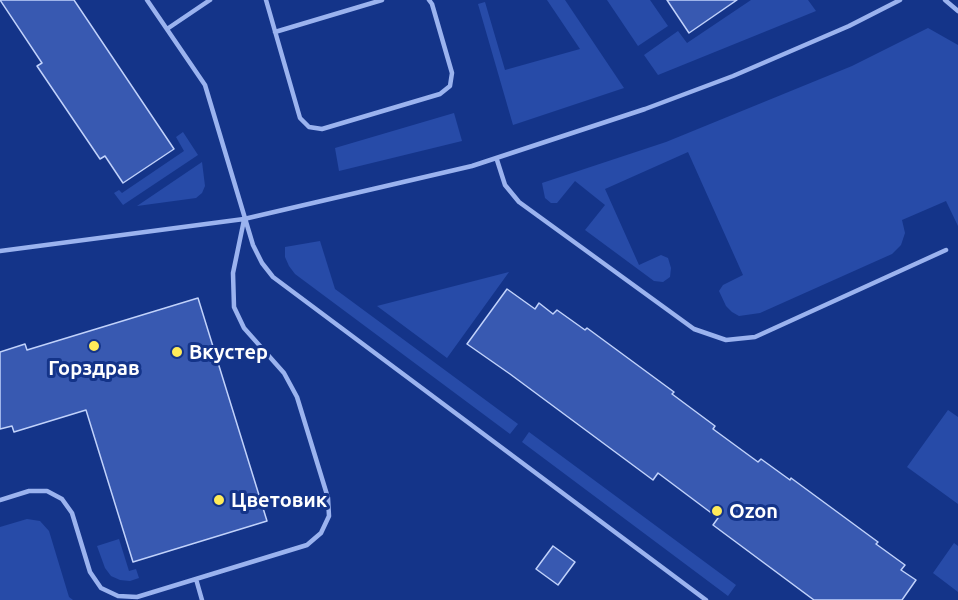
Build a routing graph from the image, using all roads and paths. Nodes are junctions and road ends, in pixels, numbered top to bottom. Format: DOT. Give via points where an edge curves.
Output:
graph roads {
  1 [pos="147,0"];
  2 [pos="210,0"];
  3 [pos="266,0"];
  4 [pos="382,0"];
  5 [pos="429,0"];
  6 [pos="945,0"];
  7 [pos="897,1"];
  8 [pos="958,11"];
  9 [pos="167,29"];
  10 [pos="275,32"];
  11 [pos="497,160"];
  12 [pos="244,219"];
  13 [pos="946,250"];
  14 [pos="0,251"];
  15 [pos="0,500"];
  16 [pos="196,579"];
  17 [pos="202,600"];
  18 [pos="704,600"];
  1 -- 9 [label="lane"];
  2 -- 9 [label="lane"];
  3 -- 10 [label="lane"];
  4 -- 10 [label="lane"];
  5 -- 10 [label="lane" via="452,73 450,86 440,94 322,129 309,127 300,118"];
  6 -- 8 [label="lane"];
  7 -- 11 [label="lane" via="733,76"];
  9 -- 12 [label="lane" via="205,85"];
  11 -- 12 [label="lane"];
  11 -- 13 [label="lane" via="505,185 519,202 694,328 726,340 755,337"];
  12 -- 14 [label="lane"];
  12 -- 16 [label="lane" via="233,273 234,307 244,328 284,373 297,397 328,498 328,516 321,533 307,545"];
  12 -- 18 [label="lane" via="262,263 273,277"];
  15 -- 16 [label="lane" via="29,491 46,491 62,499 72,513 90,572 101,588 118,596 137,597"];
  16 -- 17 [label="lane"];
}
